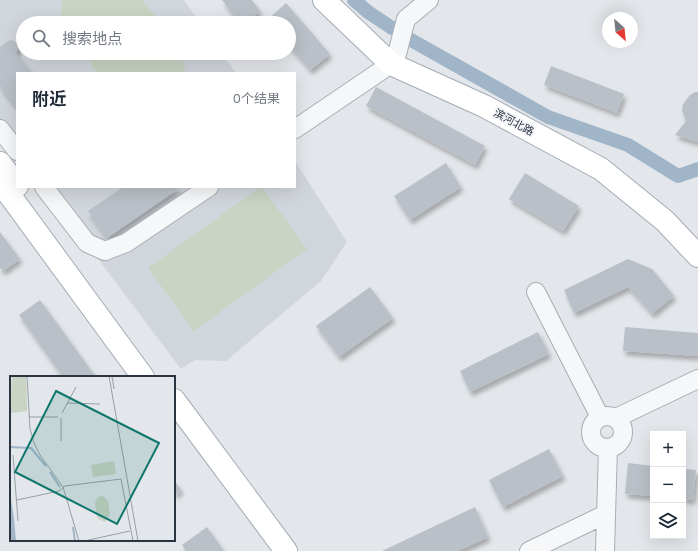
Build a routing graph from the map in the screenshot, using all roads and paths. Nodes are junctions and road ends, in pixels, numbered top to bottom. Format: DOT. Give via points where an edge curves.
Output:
graph roads {
  1 [pos="324,0"];
  2 [pos="337,0"];
  3 [pos="429,0"];
  4 [pos="394,59"];
  5 [pos="296,128"];
  6 [pos="0,129"];
  7 [pos="16,150"];
  8 [pos="0,163"];
  9 [pos="0,182"];
  10 [pos="16,186"];
  11 [pos="18,188"];
  12 [pos="45,188"];
  13 [pos="208,188"];
  14 [pos="698,237"];
  15 [pos="698,256"];
  16 [pos="536,292"];
  17 [pos="142,376"];
  18 [pos="156,376"];
  19 [pos="698,378"];
  20 [pos="175,401"];
  21 [pos="608,418"];
  22 [pos="175,420"];
  23 [pos="608,448"];
  24 [pos="606,514"];
  25 [pos="270,551"];
  26 [pos="286,551"];
  27 [pos="529,551"];
  28 [pos="605,551"];
  1 -- 4 [label="main road, 滨河北路"];
  2 -- 4 [label="main road, 滨河北路"];
  3 -- 4 [label="street" via="406,18"];
  4 -- 5 [label="street"];
  4 -- 14 [label="main road, 滨河北路" via="491,94 608,158 674,211"];
  4 -- 15 [label="main road, 滨河北路" via="601,169 665,221"];
  6 -- 7 [label="street"];
  8 -- 10 [label="main road"];
  9 -- 17 [label="main road"];
  11 -- 18 [label="main road"];
  12 -- 13 [label="street" via="87,243 105,251 126,243"];
  16 -- 21 [label="street"];
  19 -- 21 [label="street"];
  20 -- 26 [label="main road"];
  21 -- 23 [label="street" via="620,422 623,433 618,443"];
  21 -- 23 [label="street" via="592,425 590,430 593,441"];
  22 -- 25 [label="main road"];
  23 -- 24 [label="street"];
  24 -- 27 [label="street"];
  24 -- 28 [label="street"];
}
